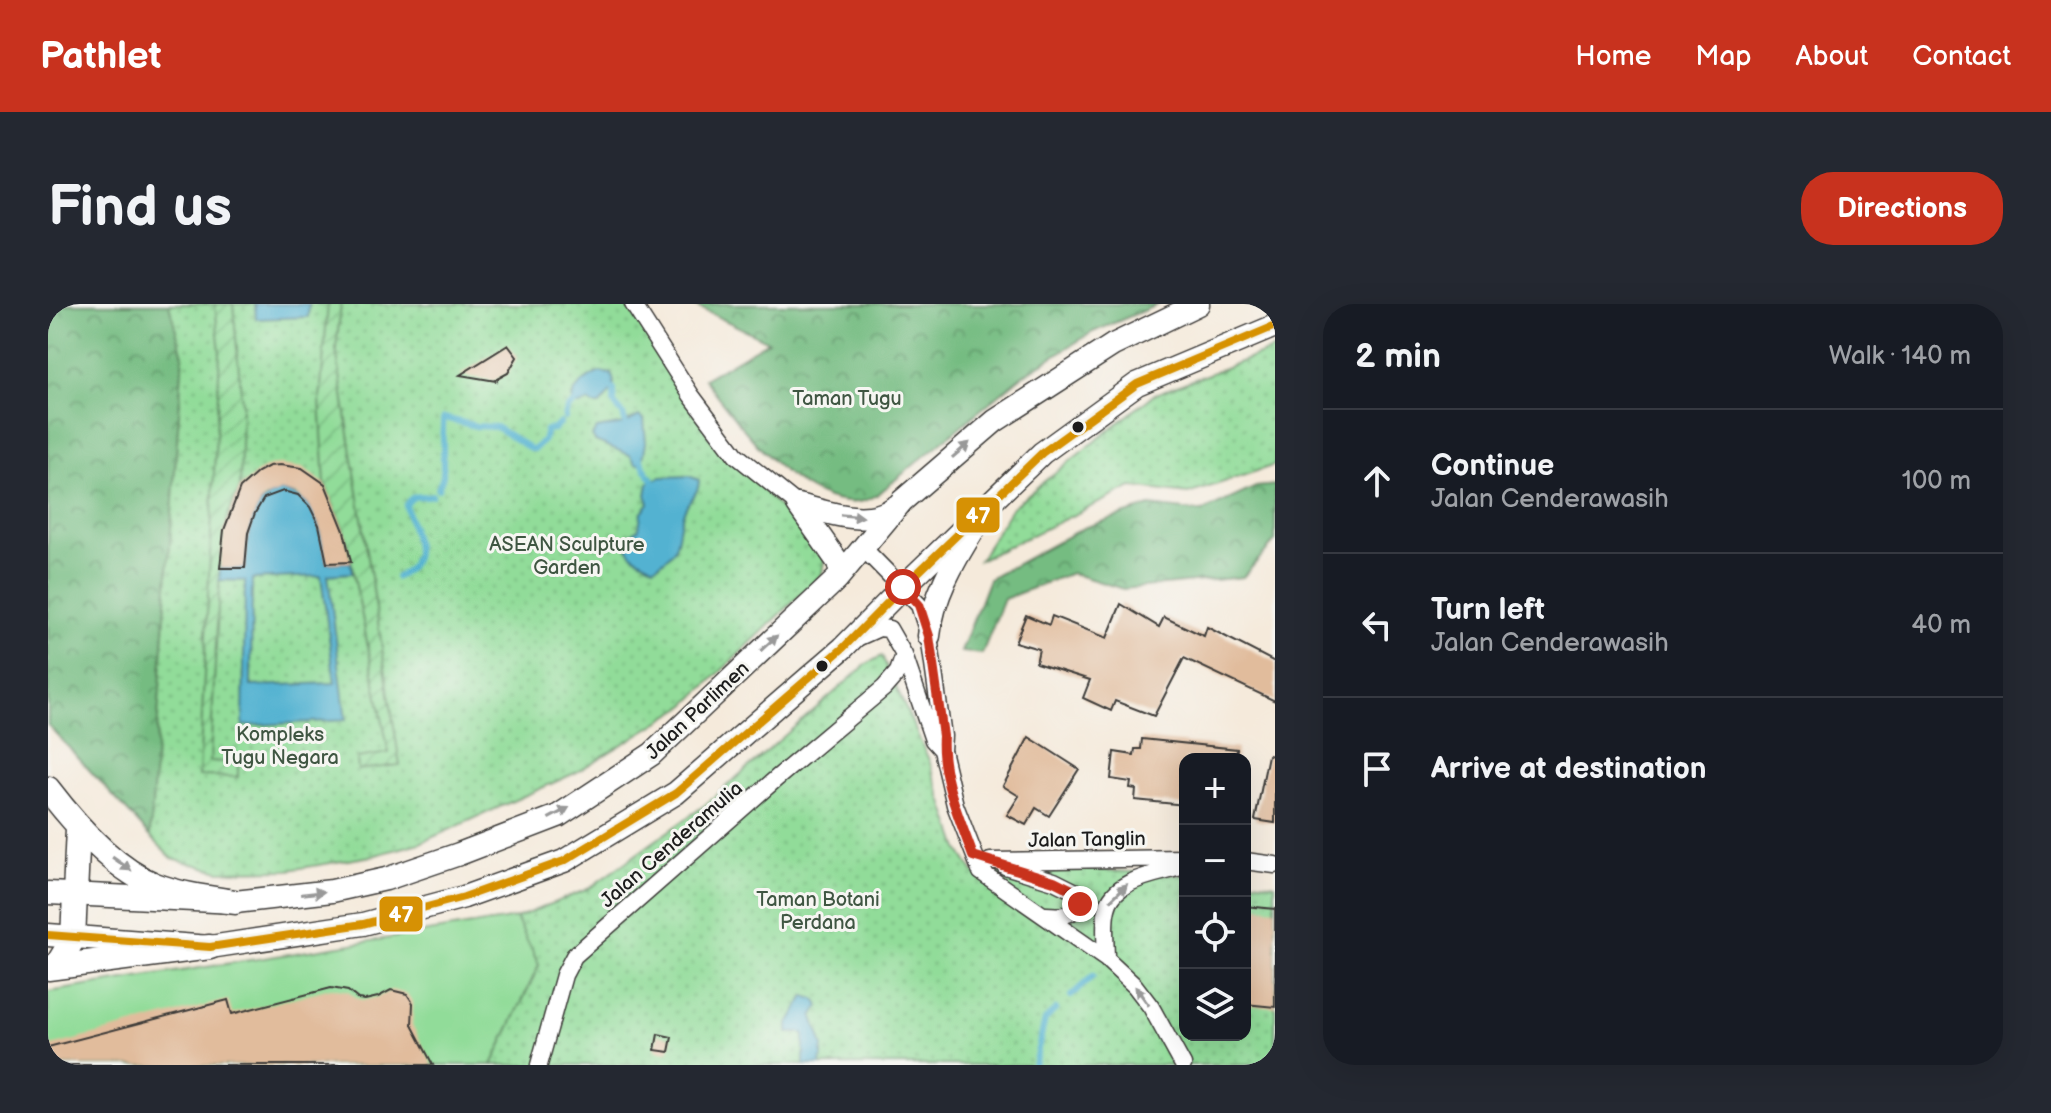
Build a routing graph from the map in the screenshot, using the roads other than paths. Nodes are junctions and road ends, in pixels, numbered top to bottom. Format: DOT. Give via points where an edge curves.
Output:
graph roads {
  1 [pos="633,304"];
  2 [pos="1198,304"];
  3 [pos="1275,326"];
  4 [pos="902,501"];
  5 [pos="991,501"];
  6 [pos="798,505"];
  7 [pos="863,548"];
  8 [pos="841,574"];
  9 [pos="903,587"];
  10 [pos="929,636"];
  11 [pos="843,648"];
  12 [pos="904,655"];
  13 [pos="884,688"];
  14 [pos="921,700"];
  15 [pos="942,750"];
  16 [pos="48,789"];
  17 [pos="78,828"];
  18 [pos="981,858"];
  19 [pos="1179,858"];
  20 [pos="1251,862"];
  21 [pos="1275,865"];
  22 [pos="1179,868"];
  23 [pos="48,893"];
  24 [pos="76,895"];
  25 [pos="235,902"];
  26 [pos="1042,914"];
  27 [pos="48,935"];
  28 [pos="73,939"];
  29 [pos="210,947"];
  30 [pos="1106,959"];
  31 [pos="52,968"];
  32 [pos="539,1065"];
  33 [pos="1183,1065"];
  1 -- 6 [label="street" via="736,455"];
  4 -- 2 [label="street, Jalan Parlimen, one-way" via="995,421 1113,345"];
  3 -- 5 [label="street" via="1137,384 1042,453"];
  6 -- 4 [label="street, one-way" via="852,518 889,512"];
  4 -- 7 [label="street, Jalan Parlimen"];
  5 -- 9 [label="street"];
  5 -- 10 [label="street" via="950,568"];
  6 -- 8 [label="street"];
  7 -- 8 [label="street, Jalan Parlimen"];
  7 -- 9 [label="street"];
  25 -- 8 [label="street, Jalan Parlimen, one-way" via="386,879 558,816 652,754"];
  9 -- 10 [label="street" via="919,605"];
  9 -- 11 [label="street"];
  10 -- 15 [label="street"];
  11 -- 12 [label="street" via="863,634 889,629"];
  11 -- 29 [label="street" via="676,793 564,861 464,897 363,924"];
  12 -- 13 [label="street, Jalan Cenderamulia"];
  12 -- 14 [label="street"];
  13 -- 14 [label="street"];
  13 -- 32 [label="street, Jalan Cenderamulia" via="574,956"];
  14 -- 15 [label="street" via="933,740"];
  15 -- 18 [label="street" via="955,805"];
  16 -- 17 [label="main road"];
  17 -- 24 [label="main road"];
  17 -- 25 [label="main road, one-way" via="152,884"];
  18 -- 19 [label="street, Jalan Tanglin"];
  18 -- 26 [label="street" via="981,872"];
  18 -- 26 [label="street" via="1078,893 1075,911"];
  20 -- 21 [label="street"];
  30 -- 22 [label="street, Jalan Tanglin, one-way" via="1107,909 1118,891 1126,883"];
  23 -- 24 [label="street, Jalan Parlimen"];
  24 -- 25 [label="street, Jalan Parlimen"];
  24 -- 28 [label="main road"];
  26 -- 30 [label="street"];
  27 -- 28 [label="street"];
  28 -- 29 [label="street"];
  28 -- 31 [label="main road"];
  29 -- 31 [label="main road"];
  33 -- 30 [label="street, one-way" via="1151,1007"];
}
